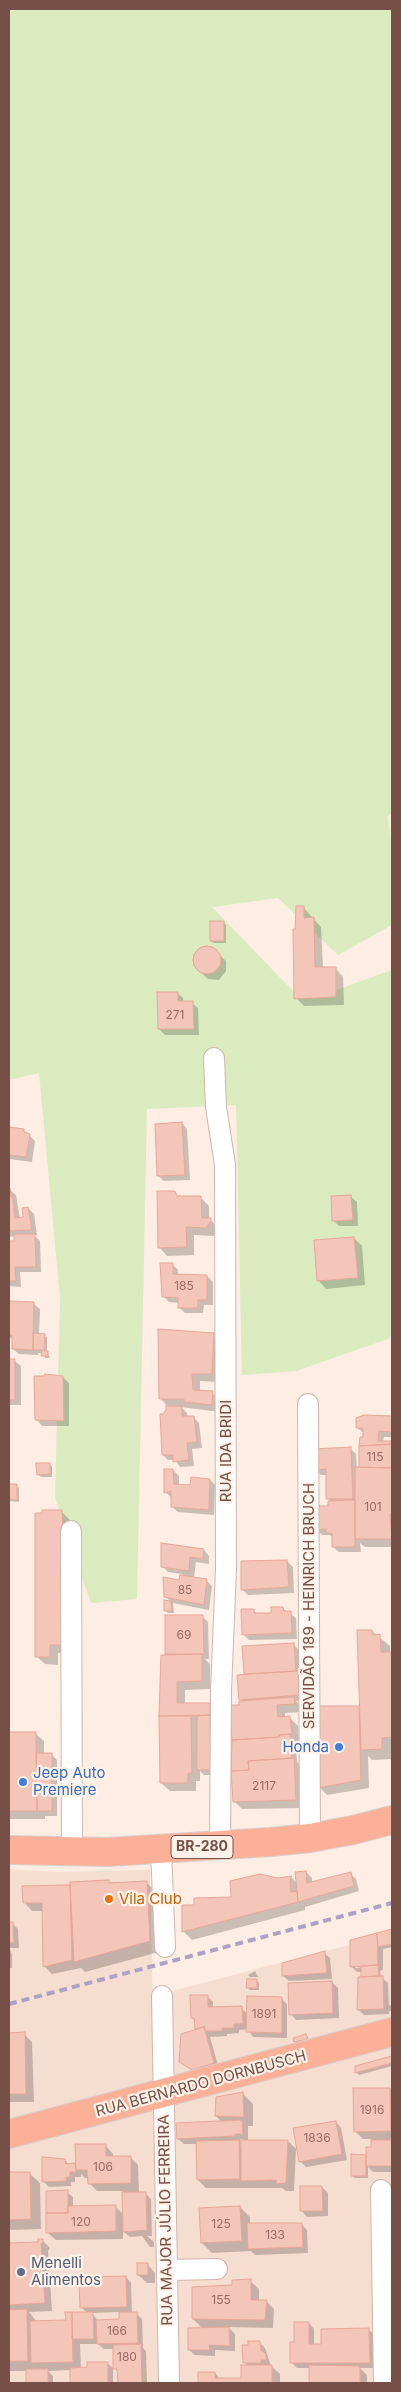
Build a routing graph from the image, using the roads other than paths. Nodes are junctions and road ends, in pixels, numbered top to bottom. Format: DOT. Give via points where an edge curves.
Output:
graph roads {
  1 [pos="214,1058"];
  2 [pos="308,1404"];
  3 [pos="71,1531"];
  4 [pos="392,1820"];
  5 [pos="310,1838"];
  6 [pos="220,1845"];
  7 [pos="161,1849"];
  8 [pos="9,1850"];
  9 [pos="72,1852"];
  10 [pos="165,1947"];
  11 [pos="162,1996"];
  12 [pos="392,2032"];
  13 [pos="164,2094"];
  14 [pos="9,2134"];
  15 [pos="381,2190"];
  16 [pos="218,2269"];
  17 [pos="167,2270"];
  18 [pos="388,2335"];
  19 [pos="169,2383"];
  20 [pos="384,2383"];
  1 -- 6 [label="street, RUA IDA BRIDI" via="216,1107 225,1165 226,1570"];
  2 -- 5 [label="street, SERVIDÃO 189 - HEINRICH BRUCH"];
  3 -- 9 [label="street"];
  4 -- 5 [label="highway, BR-280"];
  5 -- 6 [label="highway, BR-280"];
  6 -- 7 [label="highway, BR-280"];
  7 -- 9 [label="highway, BR-280"];
  7 -- 10 [label="street"];
  8 -- 9 [label="highway, BR-280"];
  11 -- 13 [label="street, RUA MAJOR JÚLIO FERREIRA"];
  12 -- 13 [label="highway, RUA BERNARDO DORNBUSCH"];
  13 -- 14 [label="highway, RUA BERNARDO DORNBUSCH"];
  13 -- 17 [label="street, RUA MAJOR JÚLIO FERREIRA"];
  15 -- 18 [label="street"];
  16 -- 17 [label="street"];
  17 -- 19 [label="street, RUA MAJOR JÚLIO FERREIRA"];
  18 -- 20 [label="street"];
}
